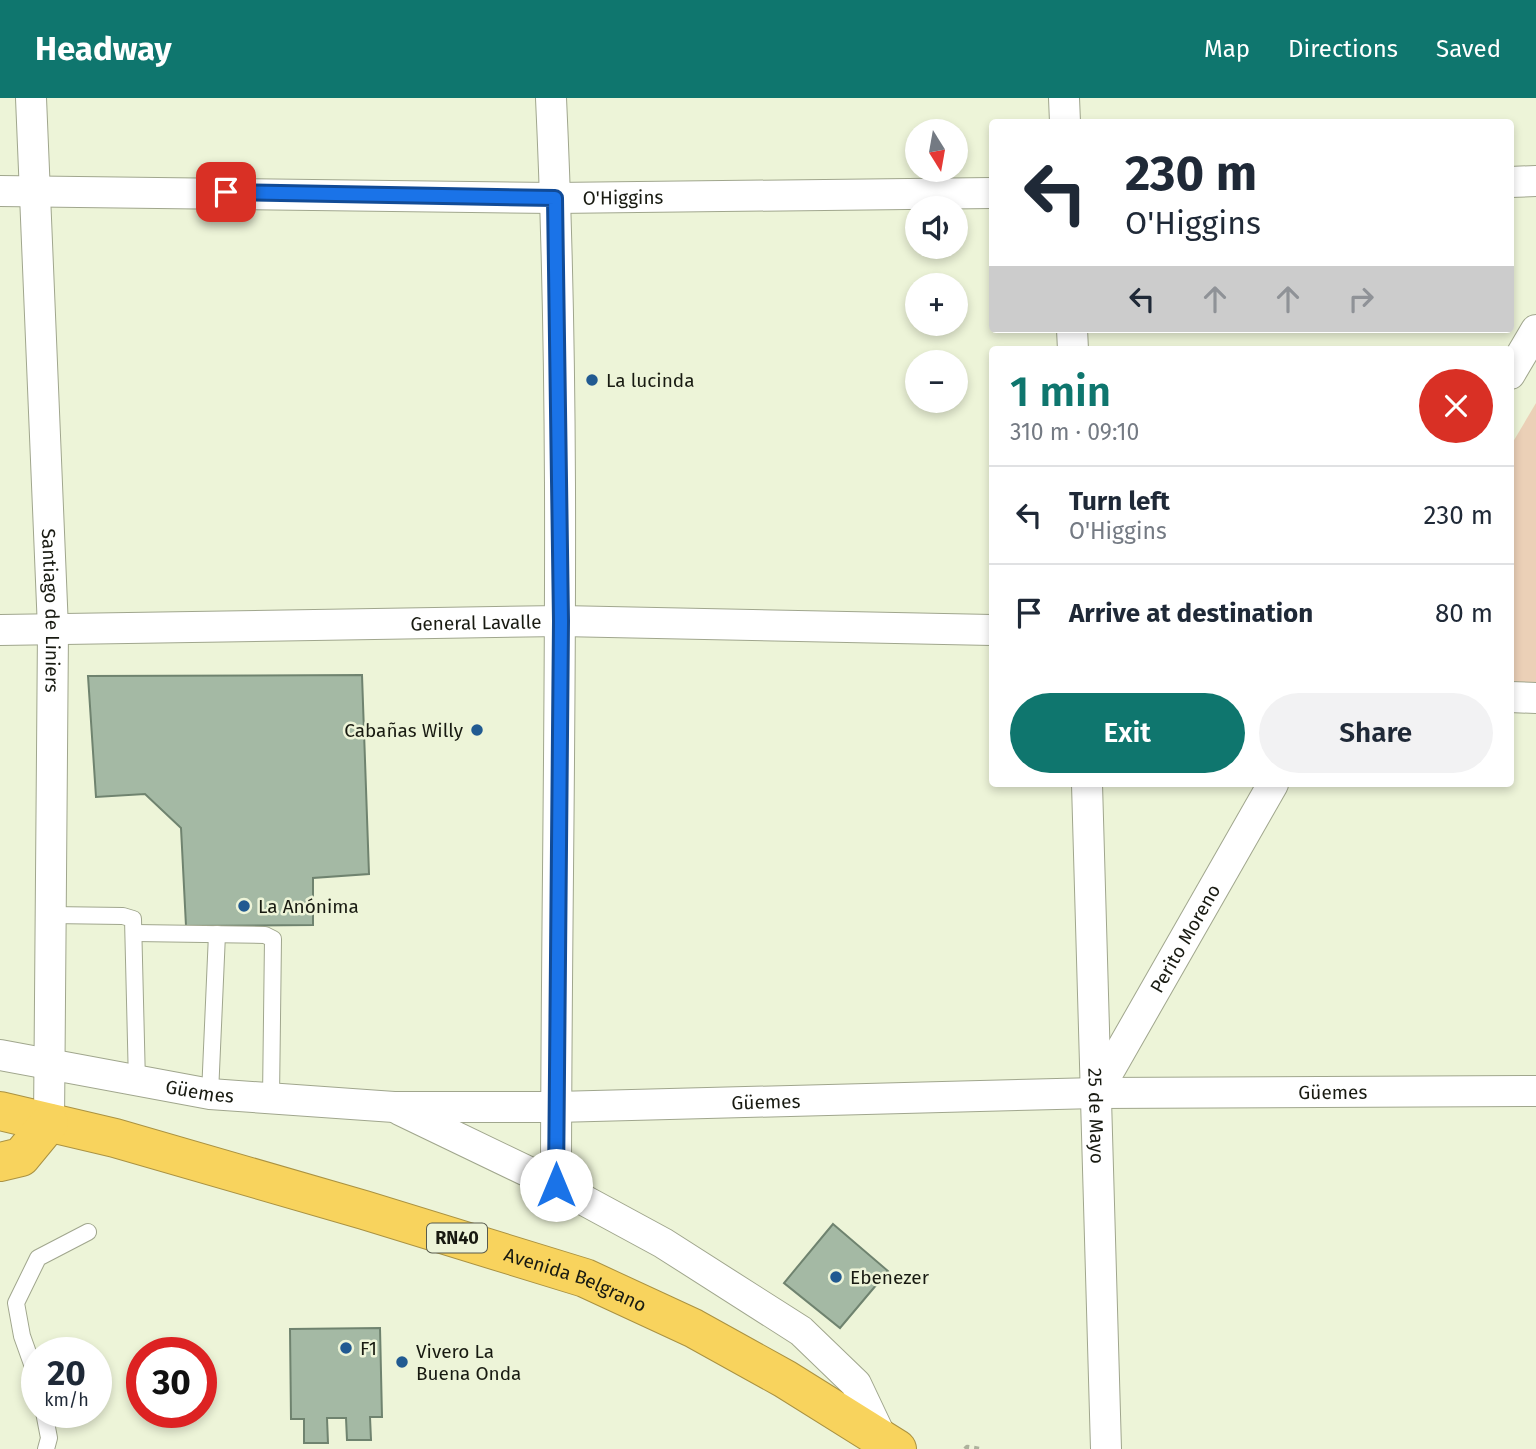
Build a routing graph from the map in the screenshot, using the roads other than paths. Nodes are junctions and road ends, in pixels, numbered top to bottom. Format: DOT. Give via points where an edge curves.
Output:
graph roads {
  1 [pos="32,98"];
  2 [pos="551,98"];
  3 [pos="1064,98"];
  4 [pos="1065,119"];
  5 [pos="1536,181"];
  6 [pos="1514,182"];
  7 [pos="33,189"];
  8 [pos="0,191"];
  9 [pos="989,193"];
  10 [pos="555,198"];
  11 [pos="1536,330"];
  12 [pos="1514,367"];
  13 [pos="561,621"];
  14 [pos="52,629"];
  15 [pos="989,629"];
  16 [pos="0,630"];
  17 [pos="1514,697"];
  18 [pos="1536,698"];
  19 [pos="1087,787"];
  20 [pos="1271,787"];
  21 [pos="51,915"];
  22 [pos="135,933"];
  23 [pos="217,934"];
  24 [pos="0,1055"];
  25 [pos="51,1064"];
  26 [pos="137,1083"];
  27 [pos="1536,1091"];
  28 [pos="1097,1093"];
  29 [pos="210,1094"];
  30 [pos="271,1098"];
  31 [pos="394,1107"];
  32 [pos="556,1107"];
  33 [pos="0,1111"];
  34 [pos="49,1123"];
  35 [pos="0,1162"];
  36 [pos="556,1185"];
  37 [pos="88,1232"];
  38 [pos="22,1337"];
  39 [pos="46,1428"];
  40 [pos="890,1446"];
  41 [pos="46,1449"];
  42 [pos="1105,1449"];
  1 -- 7 [label="street, Santiago de Liniers"];
  2 -- 10 [label="street"];
  3 -- 4 [label="street"];
  5 -- 6 [label="street"];
  7 -- 8 [label="street, O'Higgins"];
  7 -- 10 [label="street, O'Higgins"];
  7 -- 14 [label="street, Santiago de Liniers"];
  9 -- 10 [label="street, O'Higgins"];
  10 -- 13 [label="street"];
  11 -- 12 [label="street"];
  13 -- 14 [label="street, General Lavalle"];
  13 -- 15 [label="street, General Lavalle"];
  13 -- 32 [label="street"];
  14 -- 16 [label="street, General Lavalle"];
  14 -- 21 [label="street, Santiago de Liniers"];
  17 -- 18 [label="street"];
  19 -- 28 [label="street, 25 de Mayo"];
  20 -- 28 [label="street, Perito Moreno"];
  21 -- 22 [label="lane" via="123,916 133,919"];
  21 -- 25 [label="street, Santiago de Liniers"];
  22 -- 23 [label="lane"];
  22 -- 26 [label="lane"];
  23 -- 29 [label="lane"];
  23 -- 30 [label="lane" via="273,939"];
  24 -- 25 [label="street, Güemes"];
  25 -- 26 [label="street, Güemes"];
  25 -- 34 [label="street, Santiago de Liniers"];
  26 -- 29 [label="street, Güemes"];
  27 -- 28 [label="street, Güemes"];
  28 -- 32 [label="street, Güemes"];
  28 -- 42 [label="street, 25 de Mayo"];
  29 -- 30 [label="street, Güemes"];
  30 -- 31 [label="street, Güemes"];
  31 -- 32 [label="street, Güemes"];
  31 -- 36 [label="street"];
  32 -- 36 [label="street"];
  33 -- 34 [label="highway, Avenida Belgrano / RN40"];
  34 -- 35 [label="highway" via="21,1157"];
  34 -- 40 [label="highway, Avenida Belgrano / RN40" via="364,1210 585,1278 785,1379"];
  36 -- 40 [label="street" via="663,1242 800,1331 856,1384"];
  37 -- 38 [label="lane" via="38,1258 16,1303"];
  39 -- 41 [label="lane"];
}
